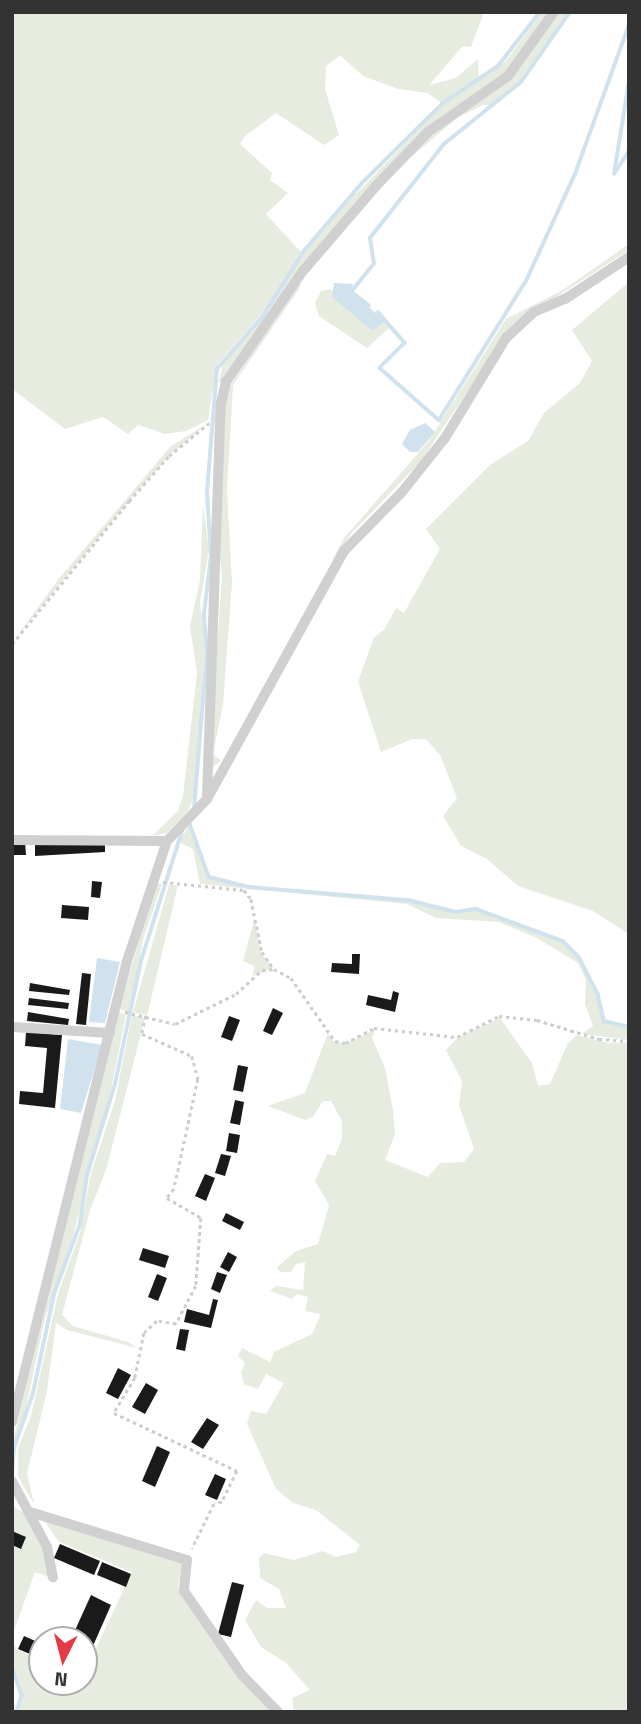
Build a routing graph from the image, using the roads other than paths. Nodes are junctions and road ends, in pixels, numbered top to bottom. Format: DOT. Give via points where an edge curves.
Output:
graph roads {
  1 [pos="554,12"];
  2 [pos="629,257"];
  3 [pos="206,799"];
  4 [pos="12,840"];
  5 [pos="167,841"];
  6 [pos="12,1027"];
  7 [pos="110,1033"];
  8 [pos="12,1422"];
  9 [pos="12,1481"];
  10 [pos="30,1512"];
  11 [pos="53,1577"];
  12 [pos="278,1712"];
  1 -- 3 [label="street" via="508,76 428,132 376,186 303,271 226,382 221,403"];
  2 -- 3 [label="street" via="565,299 534,312 506,338 445,438 344,551"];
  3 -- 5 [label="street"];
  4 -- 5 [label="street"];
  5 -- 7 [label="street"];
  6 -- 7 [label="street"];
  7 -- 8 [label="street"];
  9 -- 10 [label="street"];
  10 -- 11 [label="street" via="47,1547"];
  10 -- 12 [label="street" via="187,1560 184,1591 242,1675"];
}
